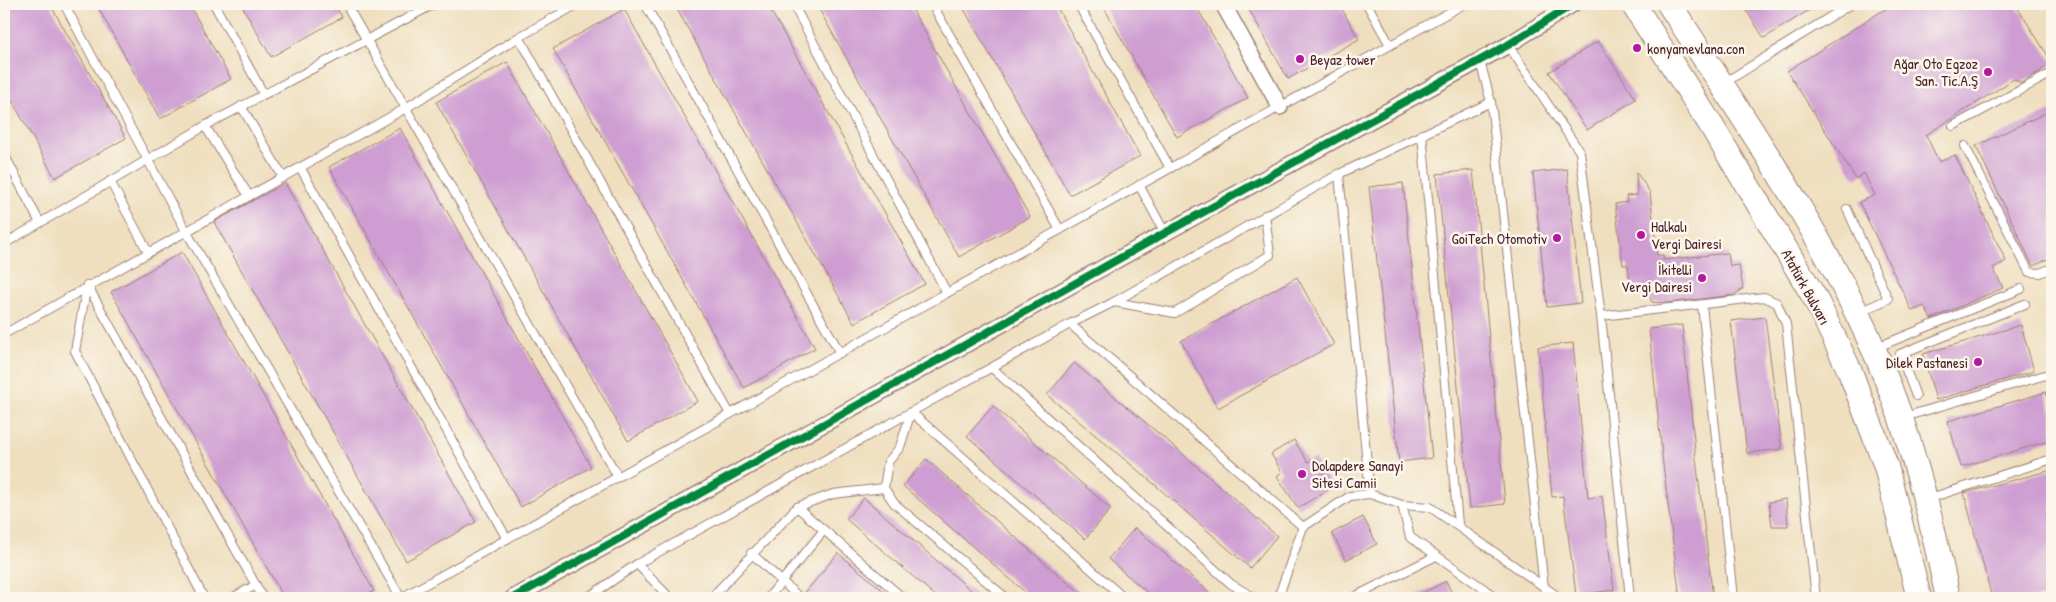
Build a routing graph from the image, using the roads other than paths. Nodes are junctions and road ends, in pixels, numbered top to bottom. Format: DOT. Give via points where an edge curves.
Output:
graph roads {
  1 [pos="64,4"];
  2 [pos="214,4"];
  3 [pos="346,4"];
  4 [pos="434,4"];
  5 [pos="578,4"];
  6 [pos="645,4"];
  7 [pos="793,4"];
  8 [pos="932,4"];
  9 [pos="1078,4"];
  10 [pos="1223,4"];
  11 [pos="1367,4"];
  12 [pos="1464,4"];
  13 [pos="1573,4"];
  14 [pos="1633,4"];
  15 [pos="1668,4"];
  16 [pos="1851,4"];
  17 [pos="519,36"];
  18 [pos="364,39"];
  19 [pos="1390,45"];
  20 [pos="1508,45"];
  21 [pos="1480,60"];
  22 [pos="2052,73"];
  23 [pos="1722,84"];
  24 [pos="263,93"];
  25 [pos="1491,102"];
  26 [pos="240,106"];
  27 [pos="1280,107"];
  28 [pos="406,108"];
  29 [pos="204,126"];
  30 [pos="1953,126"];
  31 [pos="1422,134"];
  32 [pos="1965,146"];
  33 [pos="4,154"];
  34 [pos="147,158"];
  35 [pos="300,167"];
  36 [pos="1170,168"];
  37 [pos="1339,174"];
  38 [pos="283,176"];
  39 [pos="110,180"];
  40 [pos="1139,186"];
  41 [pos="249,196"];
  42 [pos="1847,209"];
  43 [pos="1265,215"];
  44 [pos="40,223"];
  45 [pos="1060,230"];
  46 [pos="186,231"];
  47 [pos="1165,233"];
  48 [pos="4,244"];
  49 [pos="148,252"];
  50 [pos="2052,268"];
  51 [pos="87,286"];
  52 [pos="2022,290"];
  53 [pos="947,293"];
  54 [pos="1114,302"];
  55 [pos="1702,304"];
  56 [pos="2025,304"];
  57 [pos="1856,313"];
  58 [pos="1601,316"];
  59 [pos="1070,324"];
  60 [pos="4,334"];
  61 [pos="1873,349"];
  62 [pos="840,353"];
  63 [pos="992,368"];
  64 [pos="2052,372"];
  65 [pos="1898,382"];
  66 [pos="1916,396"];
  67 [pos="911,412"];
  68 [pos="730,414"];
  69 [pos="1900,418"];
  70 [pos="2052,459"];
  71 [pos="618,477"];
  72 [pos="884,488"];
  73 [pos="1370,494"];
  74 [pos="1925,499"];
  75 [pos="1402,505"];
  76 [pos="797,507"];
  77 [pos="1458,524"];
  78 [pos="1303,527"];
  79 [pos="824,530"];
  80 [pos="507,539"];
  81 [pos="751,553"];
  82 [pos="1436,556"];
  83 [pos="636,564"];
  84 [pos="782,582"];
  85 [pos="256,585"];
  86 [pos="1544,588"];
  87 [pos="204,598"];
  88 [pos="232,598"];
  89 [pos="264,598"];
  90 [pos="401,598"];
  91 [pos="513,598"];
  92 [pos="587,598"];
  93 [pos="670,598"];
  94 [pos="710,598"];
  95 [pos="768,598"];
  96 [pos="800,598"];
  97 [pos="903,598"];
  98 [pos="1006,598"];
  99 [pos="1124,598"];
  100 [pos="1255,598"];
  101 [pos="1278,598"];
  102 [pos="1352,598"];
  103 [pos="1497,598"];
  104 [pos="1560,598"];
  105 [pos="1630,598"];
  106 [pos="1733,598"];
  107 [pos="1816,598"];
  108 [pos="1919,598"];
  109 [pos="1948,598"];
  1 -- 34 [label="lane"];
  2 -- 24 [label="lane"];
  3 -- 18 [label="lane"];
  4 -- 18 [label="lane"];
  5 -- 17 [label="lane"];
  6 -- 62 [label="lane"];
  7 -- 53 [label="lane"];
  8 -- 45 [label="lane"];
  9 -- 36 [label="lane"];
  10 -- 27 [label="street"];
  11 -- 19 [label="lane"];
  12 -- 19 [label="lane"];
  13 -- 20 [label="street"];
  14 -- 108 [label="main road, Atatürk Bulvarı" via="1711,125 1815,298 1849,369 1886,466"];
  15 -- 23 [label="main road, Atatürk Bulvarı"];
  16 -- 23 [label="lane"];
  17 -- 28 [label="lane"];
  17 -- 68 [label="lane"];
  18 -- 24 [label="lane"];
  18 -- 28 [label="lane"];
  19 -- 27 [label="lane"];
  20 -- 21 [label="street"];
  20 -- 58 [label="lane" via="1580,152"];
  21 -- 25 [label="lane"];
  21 -- 47 [label="street"];
  22 -- 30 [label="lane"];
  23 -- 57 [label="main road, Atatürk Bulvarı" via="1783,178"];
  24 -- 26 [label="lane"];
  25 -- 31 [label="lane"];
  25 -- 86 [label="lane"];
  26 -- 29 [label="lane"];
  26 -- 38 [label="lane"];
  27 -- 36 [label="lane"];
  28 -- 35 [label="lane"];
  28 -- 71 [label="lane"];
  29 -- 34 [label="lane"];
  29 -- 41 [label="lane"];
  31 -- 37 [label="lane"];
  31 -- 77 [label="lane"];
  32 -- 50 [label="lane" via="2028,272 2040,273"];
  33 -- 44 [label="lane"];
  34 -- 39 [label="lane"];
  34 -- 46 [label="lane"];
  35 -- 38 [label="lane"];
  35 -- 80 [label="lane"];
  36 -- 40 [label="lane"];
  37 -- 43 [label="lane"];
  37 -- 73 [label="lane"];
  38 -- 41 [label="lane"];
  39 -- 44 [label="lane"];
  39 -- 49 [label="lane"];
  40 -- 45 [label="lane"];
  40 -- 47 [label="lane"];
  41 -- 46 [label="lane"];
  42 -- 57 [label="lane" via="1888,299"];
  43 -- 54 [label="lane"];
  43 -- 54 [label="lane" via="1270,255 1175,313"];
  44 -- 48 [label="lane"];
  45 -- 53 [label="lane"];
  46 -- 49 [label="lane"];
  46 -- 90 [label="lane"];
  47 -- 91 [label="street"];
  49 -- 51 [label="lane"];
  51 -- 60 [label="lane"];
  51 -- 85 [label="lane"];
  51 -- 87 [label="lane" via="75,351"];
  52 -- 61 [label="lane"];
  53 -- 62 [label="lane"];
  54 -- 59 [label="lane"];
  55 -- 58 [label="lane"];
  55 -- 106 [label="lane"];
  55 -- 107 [label="lane" via="1764,297 1777,304 1786,324"];
  56 -- 65 [label="lane" via="1900,354"];
  57 -- 61 [label="main road, Atatürk Bulvarı"];
  58 -- 105 [label="lane"];
  59 -- 63 [label="lane"];
  59 -- 78 [label="lane"];
  61 -- 65 [label="main road, Atatürk Bulvarı"];
  62 -- 68 [label="lane"];
  63 -- 67 [label="lane"];
  63 -- 100 [label="lane" via="1231,584"];
  64 -- 69 [label="lane"];
  65 -- 66 [label="lane"];
  65 -- 69 [label="main road, Atatürk Bulvarı"];
  67 -- 72 [label="lane" via="900,447 888,462"];
  67 -- 83 [label="lane"];
  67 -- 99 [label="lane"];
  68 -- 71 [label="lane"];
  69 -- 74 [label="main road, Atatürk Bulvarı"];
  70 -- 74 [label="lane"];
  71 -- 80 [label="lane"];
  72 -- 76 [label="lane" via="833,494"];
  72 -- 98 [label="lane" via="894,503"];
  73 -- 75 [label="lane"];
  73 -- 78 [label="lane" via="1350,496"];
  74 -- 109 [label="main road, Atatürk Bulvarı"];
  75 -- 77 [label="lane" via="1430,506"];
  75 -- 82 [label="lane" via="1410,538"];
  76 -- 79 [label="lane"];
  76 -- 81 [label="lane"];
  77 -- 86 [label="lane"];
  78 -- 101 [label="lane"];
  79 -- 84 [label="lane"];
  79 -- 97 [label="lane"];
  80 -- 90 [label="lane"];
  81 -- 84 [label="lane"];
  81 -- 94 [label="lane"];
  82 -- 102 [label="lane"];
  82 -- 103 [label="lane"];
  83 -- 92 [label="lane"];
  83 -- 93 [label="lane"];
  84 -- 95 [label="lane"];
  84 -- 96 [label="lane"];
  85 -- 88 [label="lane"];
  85 -- 89 [label="lane"];
  86 -- 104 [label="lane"];
}
